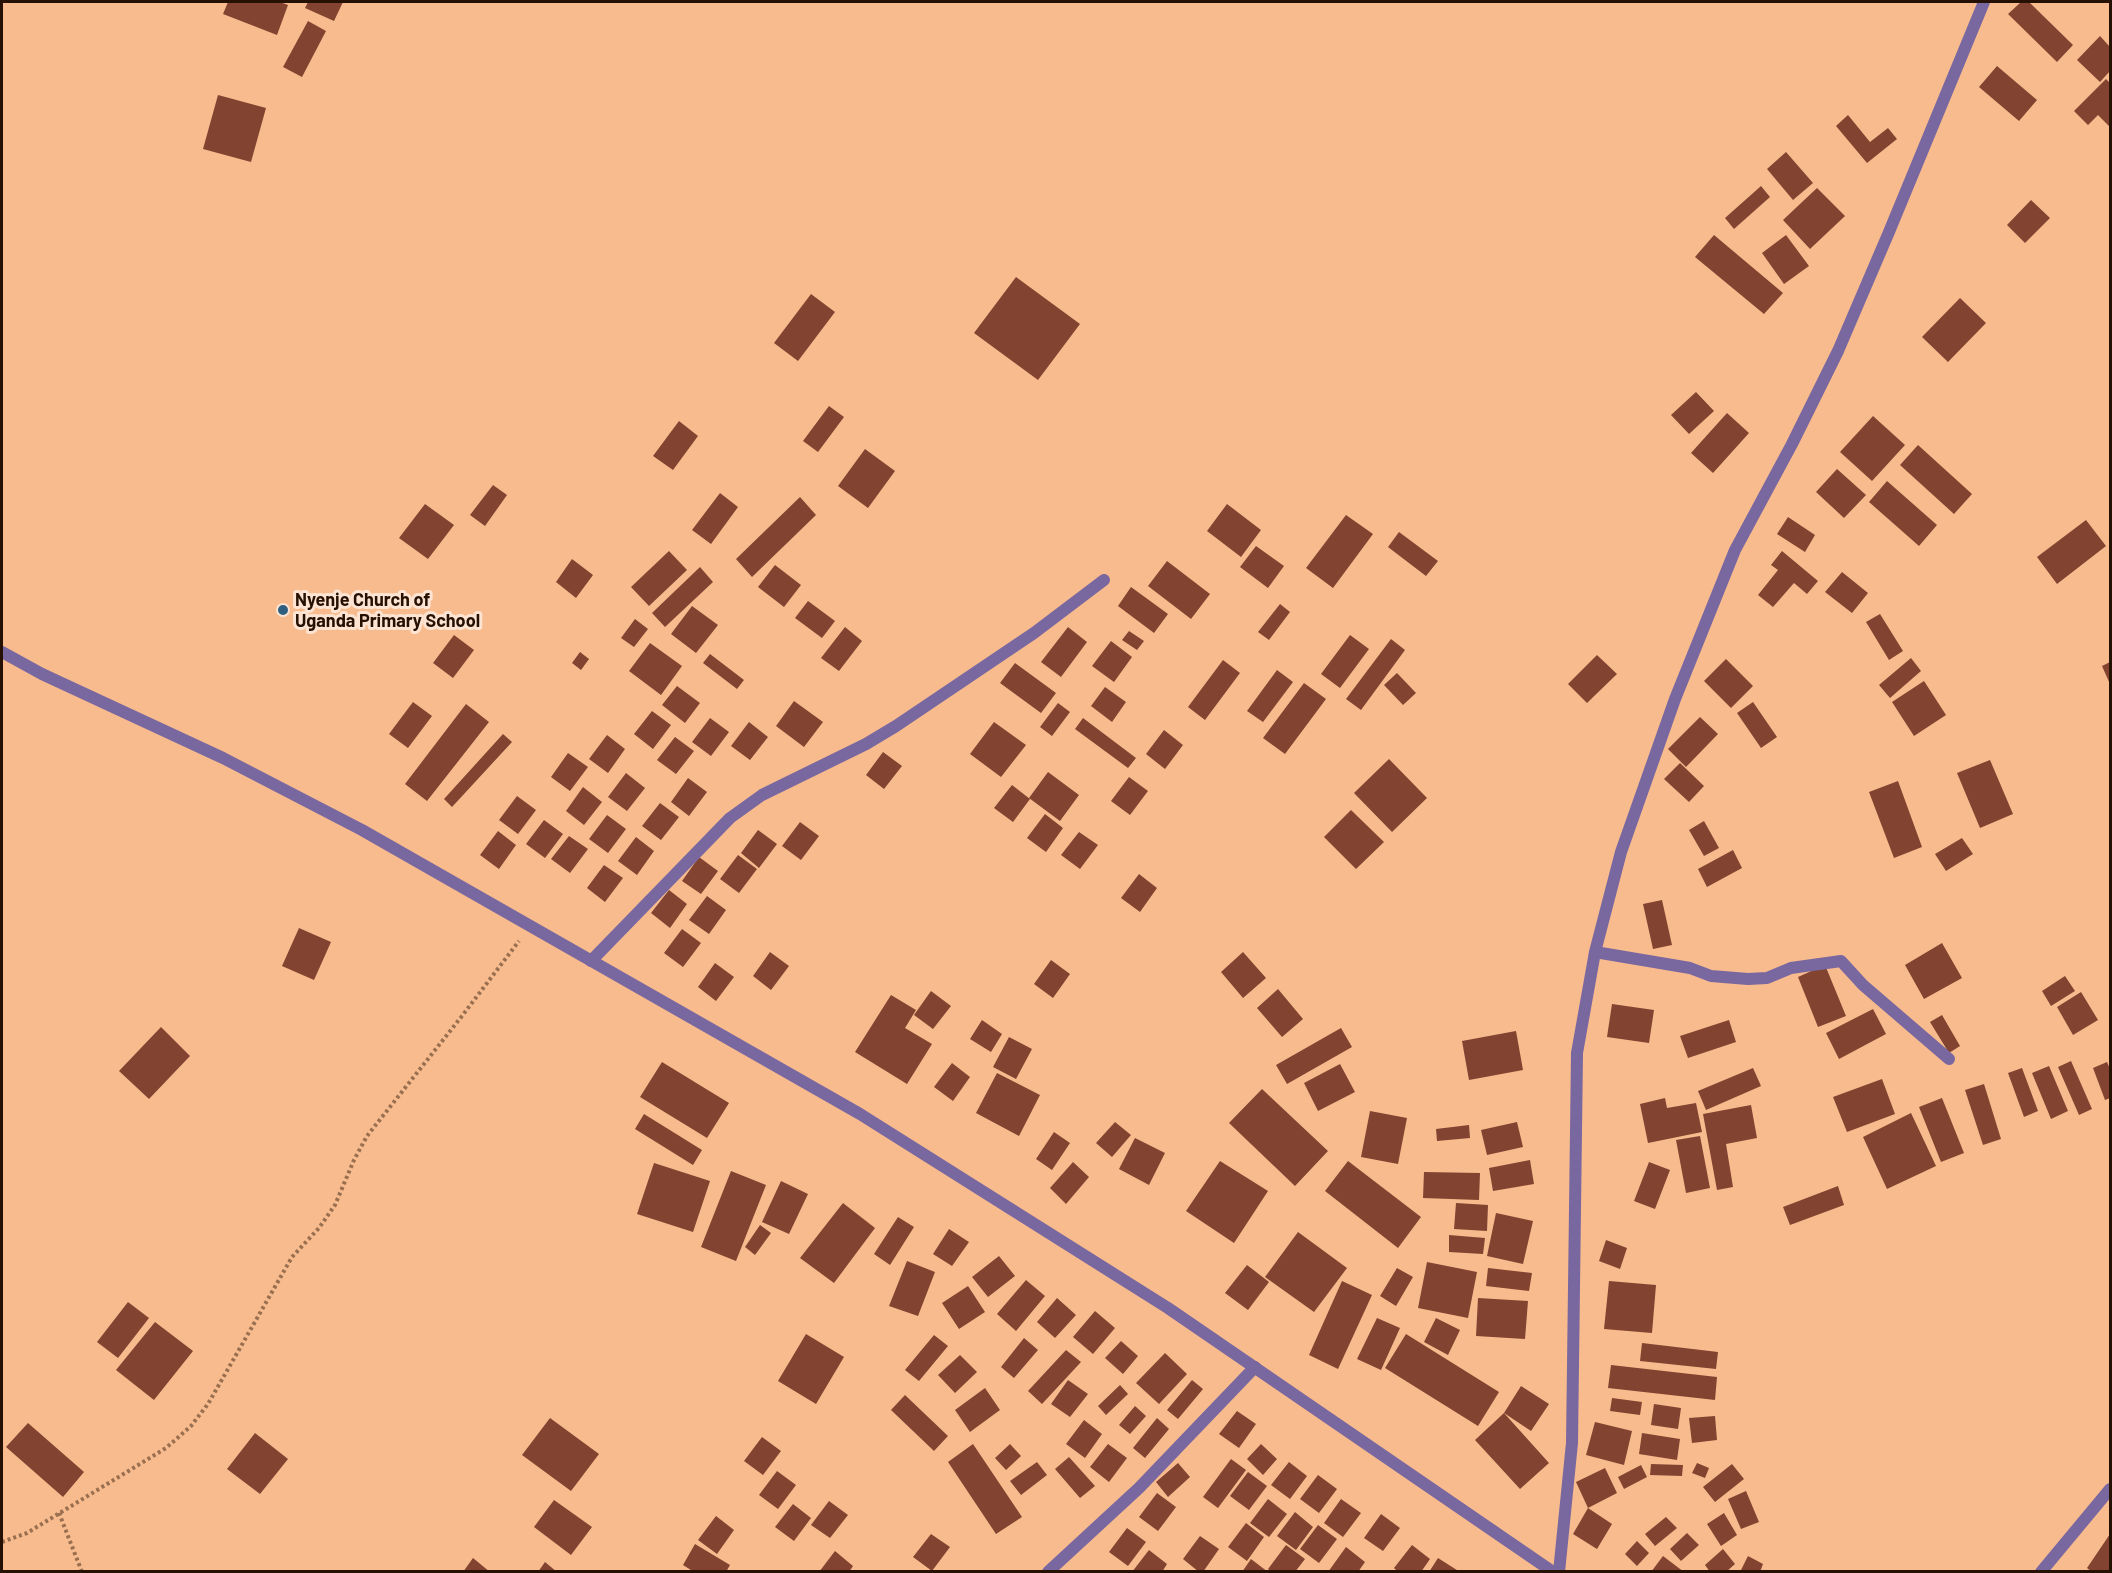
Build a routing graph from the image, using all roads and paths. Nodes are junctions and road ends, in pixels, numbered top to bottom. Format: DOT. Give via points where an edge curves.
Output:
graph roads {
  1 [pos="1984,2"];
  2 [pos="1104,580"];
  3 [pos="2,652"];
  4 [pos="530,926"];
  5 [pos="1595,952"];
  6 [pos="591,961"];
  7 [pos="1949,1059"];
  8 [pos="1255,1367"];
  9 [pos="2110,1489"];
  10 [pos="59,1514"];
  11 [pos="2,1542"];
  12 [pos="82,1572"];
  13 [pos="1048,1572"];
  14 [pos="1553,1572"];
  15 [pos="1559,1572"];
  16 [pos="2041,1572"];
  1 -- 5 [label="street" via="1838,351 1735,550 1675,699 1625,841"];
  2 -- 6 [label="street" via="1034,633 896,726 762,795 722,826"];
  3 -- 4 [label="street" via="362,830"];
  4 -- 6 [label="street"];
  4 -- 10 [label="path" via="367,1136 335,1205 292,1257 208,1404 191,1426 166,1448"];
  5 -- 7 [label="street" via="1690,968 1711,976 1748,979 1841,961"];
  5 -- 15 [label="street" via="1577,1053 1572,1443"];
  6 -- 8 [label="street" via="860,1114"];
  8 -- 13 [label="street" via="1139,1488"];
  8 -- 14 [label="street"];
  9 -- 16 [label="street"];
  10 -- 11 [label="path"];
  10 -- 12 [label="path"];
}
